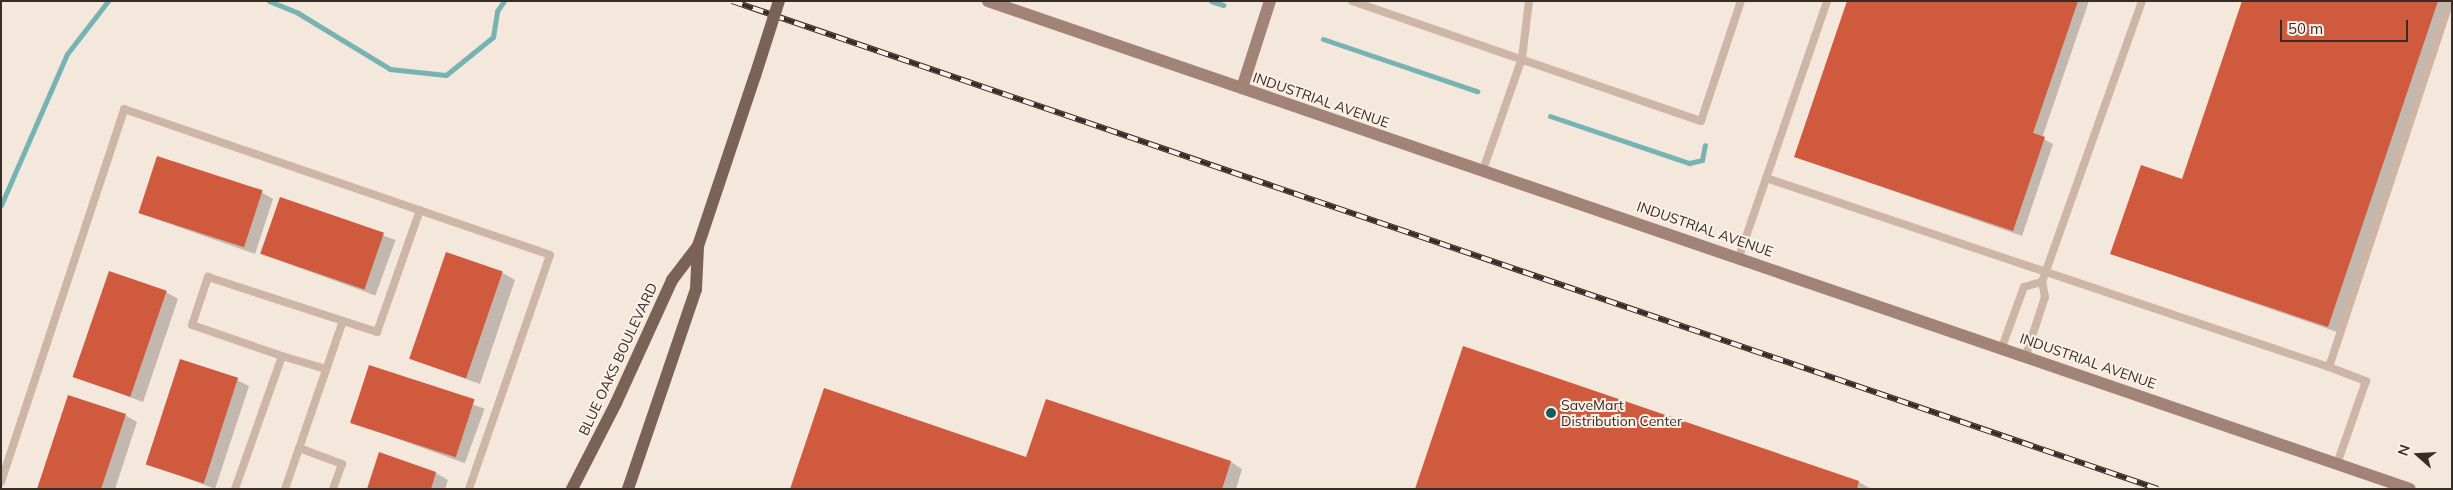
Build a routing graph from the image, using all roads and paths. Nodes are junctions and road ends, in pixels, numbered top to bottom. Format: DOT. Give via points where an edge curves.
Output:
graph roads {
  1 [pos="779,1"];
  2 [pos="988,1"];
  3 [pos="1270,1"];
  4 [pos="1352,1"];
  5 [pos="1529,1"];
  6 [pos="1741,1"];
  7 [pos="1827,1"];
  8 [pos="2142,1"];
  9 [pos="2450,1"];
  10 [pos="1522,58"];
  11 [pos="1242,88"];
  12 [pos="1483,170"];
  13 [pos="1766,178"];
  14 [pos="420,210"];
  15 [pos="698,246"];
  16 [pos="1739,257"];
  17 [pos="2046,273"];
  18 [pos="2042,282"];
  19 [pos="342,321"];
  20 [pos="2002,347"];
  21 [pos="2026,355"];
  22 [pos="282,356"];
  23 [pos="2329,367"];
  24 [pos="326,369"];
  25 [pos="299,448"];
  26 [pos="2337,464"];
  27 [pos="1,482"];
  28 [pos="572,488"];
  29 [pos="235,489"];
  30 [pos="285,489"];
  31 [pos="333,489"];
  32 [pos="469,489"];
  33 [pos="628,489"];
  34 [pos="2410,489"];
  1 -- 15 [label="main road, BLUE OAKS BOULEVARD, bridge"];
  2 -- 11 [label="street, INDUSTRIAL AVENUE"];
  3 -- 11 [label="street"];
  4 -- 10 [label="lane"];
  5 -- 10 [label="lane"];
  6 -- 10 [label="lane" via="1701,121"];
  7 -- 13 [label="lane"];
  8 -- 17 [label="lane"];
  9 -- 23 [label="lane"];
  10 -- 12 [label="lane"];
  11 -- 12 [label="street, INDUSTRIAL AVENUE"];
  12 -- 16 [label="street, INDUSTRIAL AVENUE"];
  13 -- 16 [label="lane"];
  13 -- 17 [label="lane"];
  14 -- 19 [label="lane" via="377,332"];
  14 -- 27 [label="lane" via="124,109"];
  14 -- 32 [label="lane" via="550,254"];
  15 -- 28 [label="main road, BLUE OAKS BOULEVARD" via="672,280 623,388"];
  15 -- 33 [label="main road, BLUE OAKS BOULEVARD" via="696,289"];
  16 -- 20 [label="street, INDUSTRIAL AVENUE"];
  17 -- 18 [label="lane"];
  17 -- 23 [label="lane"];
  18 -- 20 [label="lane" via="2024,287"];
  18 -- 21 [label="lane" via="2046,297"];
  19 -- 22 [label="lane" via="208,277 192,325"];
  19 -- 24 [label="lane"];
  20 -- 21 [label="street, INDUSTRIAL AVENUE"];
  21 -- 26 [label="street, INDUSTRIAL AVENUE"];
  22 -- 24 [label="lane"];
  22 -- 29 [label="lane"];
  23 -- 26 [label="lane" via="2366,381"];
  24 -- 25 [label="lane"];
  25 -- 30 [label="lane"];
  25 -- 31 [label="lane" via="342,464"];
  26 -- 34 [label="street, INDUSTRIAL AVENUE"];
}
